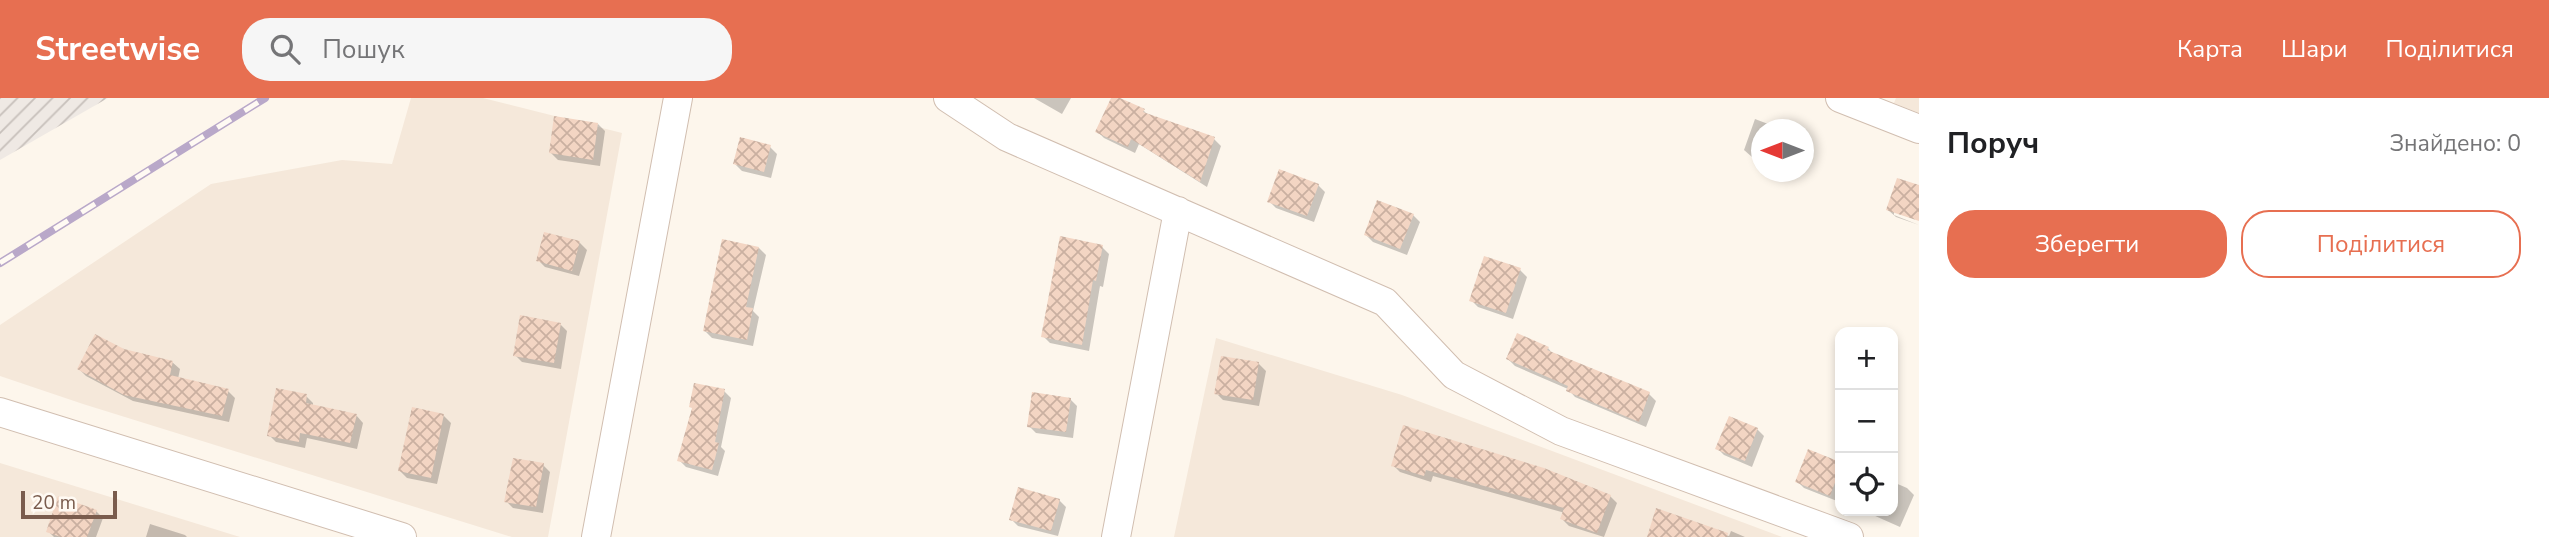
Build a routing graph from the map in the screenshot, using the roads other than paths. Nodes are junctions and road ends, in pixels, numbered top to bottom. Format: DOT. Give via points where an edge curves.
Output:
graph roads {
  1 [pos="678,98"];
  2 [pos="948,98"];
  3 [pos="1840,98"];
  4 [pos="1873,104"];
  5 [pos="1919,129"];
  6 [pos="1178,211"];
  7 [pos="0,412"];
  8 [pos="402,537"];
  9 [pos="596,537"];
  10 [pos="1115,537"];
  11 [pos="1849,537"];
  1 -- 9 [label="street"];
  2 -- 6 [label="street" via="1007,137"];
  3 -- 4 [label="street"];
  4 -- 5 [label="street"];
  6 -- 10 [label="street"];
  6 -- 11 [label="street" via="1385,302 1454,375 1561,430"];
  7 -- 8 [label="street"];
}
